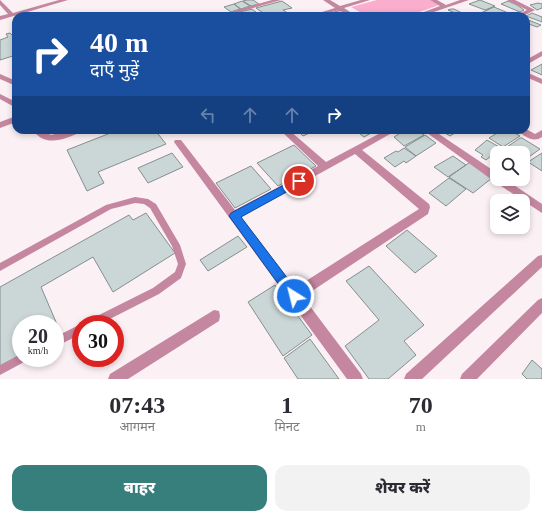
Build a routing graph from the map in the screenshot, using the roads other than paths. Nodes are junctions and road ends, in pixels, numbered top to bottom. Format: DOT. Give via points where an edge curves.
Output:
graph roads {
  1 [pos="61,0"];
  2 [pos="278,0"];
  3 [pos="326,0"];
  4 [pos="367,0"];
  5 [pos="433,0"];
  6 [pos="466,0"];
  7 [pos="510,0"];
  8 [pos="0,2"];
  9 [pos="444,6"];
  10 [pos="340,8"];
  11 [pos="22,12"];
  12 [pos="233,12"];
  13 [pos="326,12"];
  14 [pos="346,12"];
  15 [pos="427,12"];
  16 [pos="527,12"];
  17 [pos="12,15"];
  18 [pos="0,18"];
  19 [pos="542,53"];
  20 [pos="530,60"];
  21 [pos="0,76"];
  22 [pos="530,76"];
  23 [pos="12,82"];
  24 [pos="542,82"];
  25 [pos="0,96"];
  26 [pos="12,104"];
  27 [pos="12,120"];
  28 [pos="0,125"];
  29 [pos="542,133"];
  30 [pos="39,134"];
  31 [pos="67,134"];
  32 [pos="289,134"];
  33 [pos="382,134"];
  34 [pos="433,134"];
  35 [pos="528,134"];
  36 [pos="178,142"];
  37 [pos="356,150"];
  38 [pos="326,167"];
  39 [pos="490,173"];
  40 [pos="508,186"];
  41 [pos="542,209"];
  42 [pos="234,216"];
  43 [pos="542,260"];
  44 [pos="0,267"];
  45 [pos="294,296"];
  46 [pos="542,304"];
  47 [pos="108,315"];
  48 [pos="214,316"];
  49 [pos="12,364"];
  50 [pos="0,370"];
  51 [pos="115,379"];
  52 [pos="356,379"];
  53 [pos="411,379"];
  54 [pos="467,379"];
  1 -- 11 [label="street"];
  2 -- 12 [label="street"];
  3 -- 10 [label="street"];
  4 -- 10 [label="street"];
  5 -- 9 [label="street"];
  6 -- 9 [label="street"];
  7 -- 16 [label="street" via="532,10"];
  8 -- 17 [label="street"];
  9 -- 15 [label="street"];
  10 -- 13 [label="street"];
  10 -- 14 [label="street"];
  17 -- 18 [label="street"];
  19 -- 20 [label="street"];
  21 -- 23 [label="street"];
  22 -- 24 [label="street"];
  25 -- 26 [label="street"];
  27 -- 28 [label="street"];
  29 -- 35 [label="street" via="535,138"];
  30 -- 31 [label="street" via="47,138"];
  32 -- 38 [label="street"];
  33 -- 37 [label="street"];
  34 -- 39 [label="street"];
  36 -- 42 [label="street"];
  37 -- 38 [label="street"];
  37 -- 45 [label="street" via="424,205 425,209"];
  38 -- 42 [label="street"];
  40 -- 41 [label="street"];
  42 -- 45 [label="street"];
  43 -- 53 [label="street"];
  44 -- 47 [label="lane" via="110,207 135,200 145,201 153,206 176,245 182,264 178,275 156,291"];
  45 -- 52 [label="street"];
  46 -- 54 [label="street"];
  48 -- 51 [label="street"];
  49 -- 50 [label="lane"];
}
